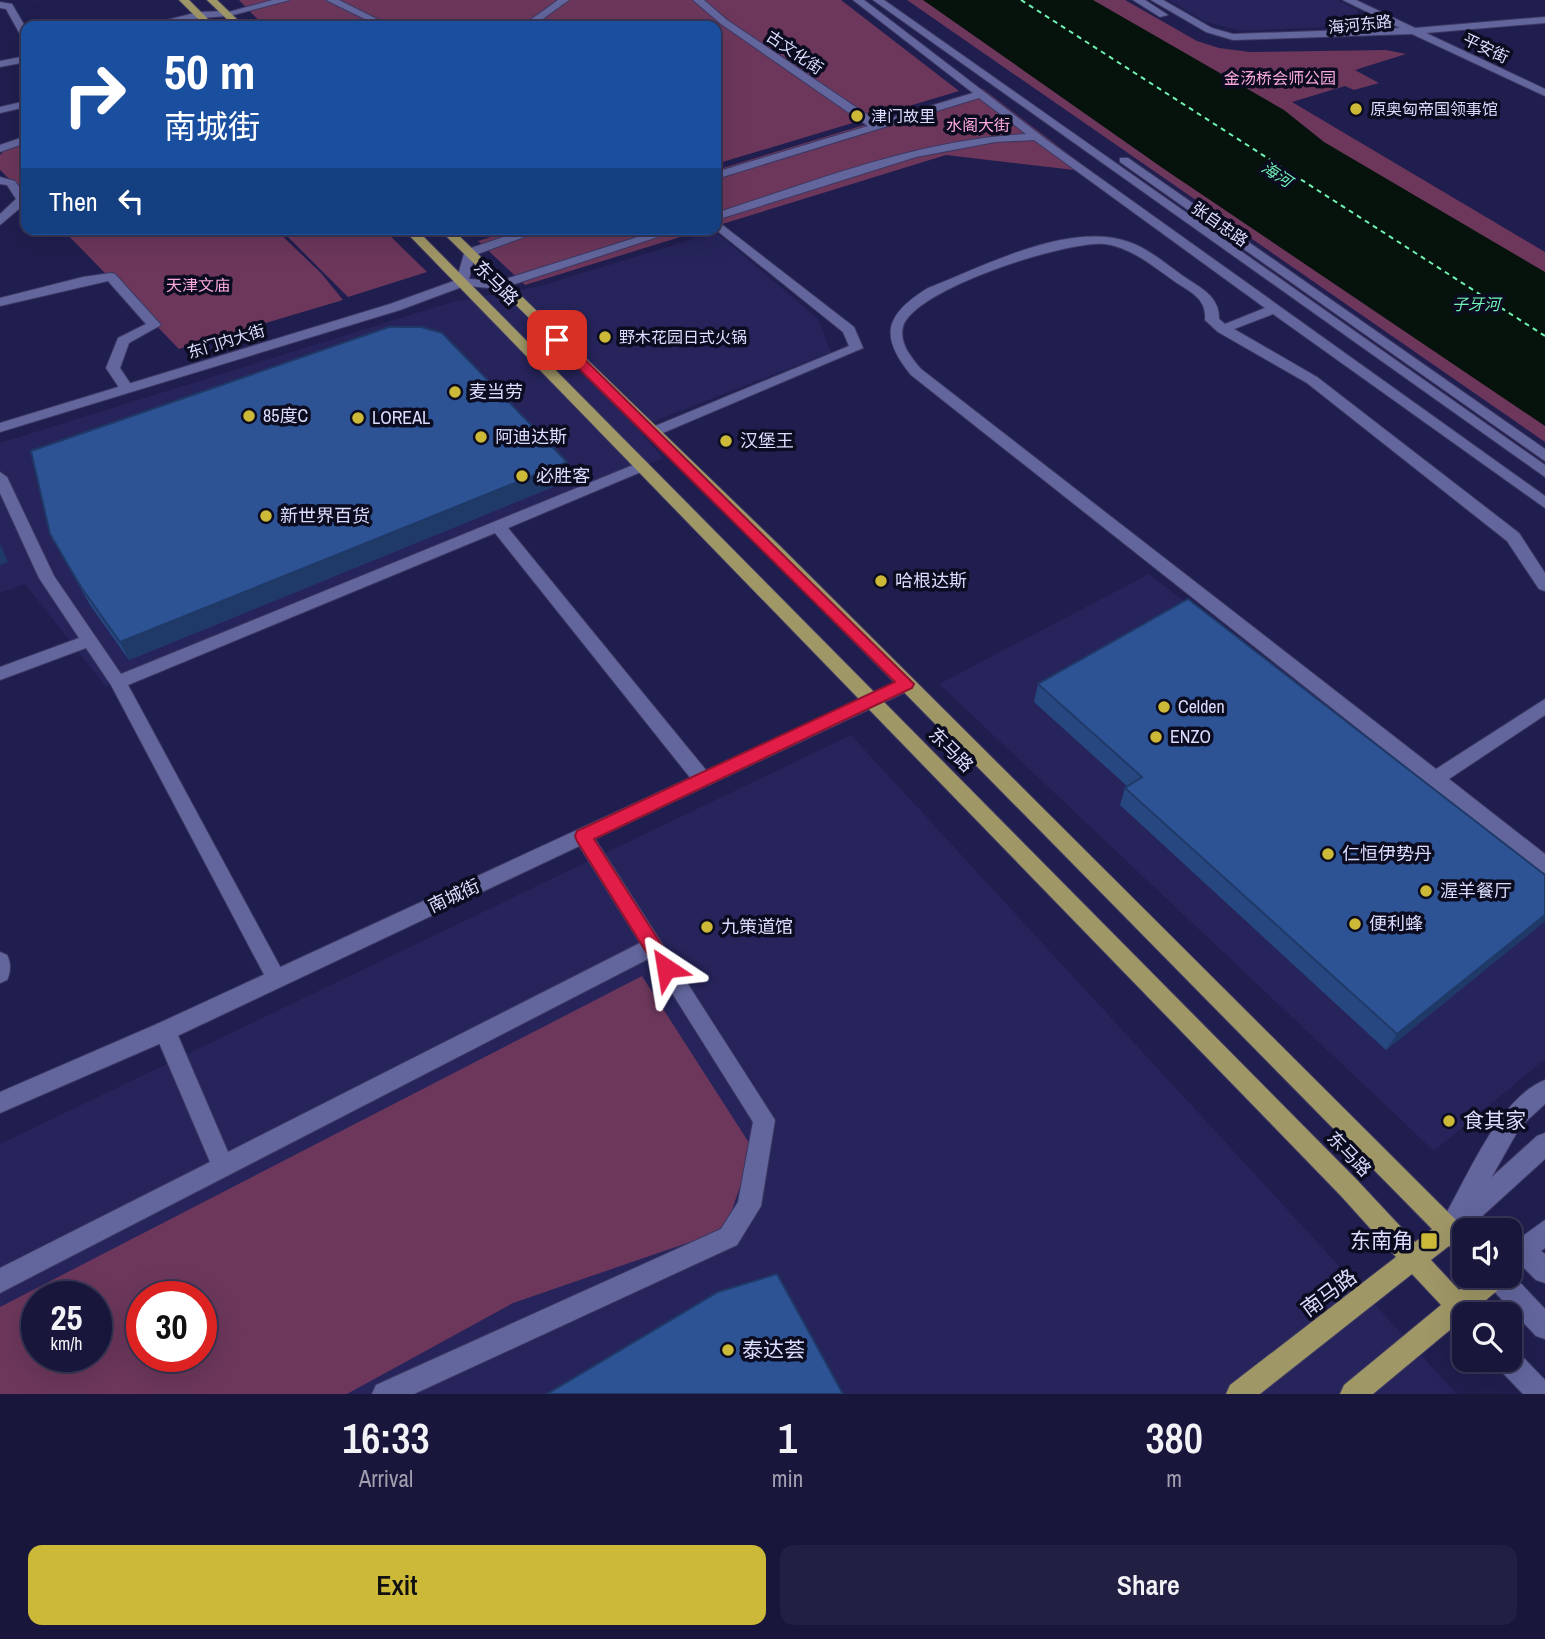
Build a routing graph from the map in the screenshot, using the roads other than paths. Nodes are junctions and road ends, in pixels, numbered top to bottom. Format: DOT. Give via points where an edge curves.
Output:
graph roads {
  1 [pos="184,0"];
  2 [pos="212,0"];
  3 [pos="285,0"];
  4 [pos="331,0"];
  5 [pos="564,0"];
  6 [pos="698,0"];
  7 [pos="858,0"];
  8 [pos="878,0"];
  9 [pos="897,0"];
  10 [pos="1138,0"];
  11 [pos="1156,0"];
  12 [pos="1348,0"];
  13 [pos="1361,0"];
  14 [pos="0,5"];
  15 [pos="226,14"];
  16 [pos="204,20"];
  17 [pos="1545,20"];
  18 [pos="234,21"];
  19 [pos="375,21"];
  20 [pos="534,21"];
  21 [pos="716,21"];
  22 [pos="721,25"];
  23 [pos="21,27"];
  24 [pos="1413,31"];
  25 [pos="21,53"];
  26 [pos="0,58"];
  27 [pos="21,60"];
  28 [pos="0,64"];
  29 [pos="1545,93"];
  30 [pos="981,94"];
  31 [pos="21,105"];
  32 [pos="0,110"];
  33 [pos="877,127"];
  34 [pos="1036,136"];
  35 [pos="21,141"];
  36 [pos="0,149"];
  37 [pos="721,174"];
  38 [pos="0,180"];
  39 [pos="21,198"];
  40 [pos="21,201"];
  41 [pos="721,215"];
  42 [pos="0,220"];
  43 [pos="721,228"];
  44 [pos="415,235"];
  45 [pos="451,235"];
  46 [pos="522,235"];
  47 [pos="657,235"];
  48 [pos="469,253"];
  49 [pos="461,282"];
  50 [pos="500,285"];
  51 [pos="0,302"];
  52 [pos="1273,309"];
  53 [pos="1223,329"];
  54 [pos="127,389"];
  55 [pos="0,428"];
  56 [pos="653,432"];
  57 [pos="1545,456"];
  58 [pos="643,466"];
  59 [pos="1545,472"];
  60 [pos="0,477"];
  61 [pos="1545,503"];
  62 [pos="498,526"];
  63 [pos="1545,584"];
  64 [pos="90,640"];
  65 [pos="0,674"];
  66 [pos="118,682"];
  67 [pos="906,684"];
  68 [pos="869,701"];
  69 [pos="1545,706"];
  70 [pos="1435,779"];
  71 [pos="704,780"];
  72 [pos="583,836"];
  73 [pos="1545,865"];
  74 [pos="652,947"];
  75 [pos="0,961"];
  76 [pos="0,974"];
  77 [pos="276,978"];
  78 [pos="165,1031"];
  79 [pos="1545,1090"];
  80 [pos="0,1102"];
  81 [pos="1545,1144"];
  82 [pos="223,1166"];
  83 [pos="1469,1218"];
  84 [pos="1477,1218"];
  85 [pos="1452,1229"];
  86 [pos="1545,1232"];
  87 [pos="1452,1241"];
  88 [pos="1522,1249"];
  89 [pos="1522,1258"];
  90 [pos="1414,1261"];
  91 [pos="1545,1271"];
  92 [pos="0,1281"];
  93 [pos="1484,1288"];
  94 [pos="1508,1288"];
  95 [pos="1453,1302"];
  96 [pos="1469,1302"];
  97 [pos="1452,1317"];
  98 [pos="1545,1327"];
  99 [pos="1520,1372"];
  100 [pos="385,1394"];
  101 [pos="1239,1394"];
  102 [pos="1353,1394"];
  103 [pos="1541,1394"];
  1 -- 16 [label="main road"];
  2 -- 15 [label="main road"];
  3 -- 15 [label="street"];
  4 -- 19 [label="street"];
  5 -- 20 [label="street"];
  6 -- 21 [label="street, 古文化街"];
  7 -- 30 [label="street"];
  8 -- 59 [label="street, 张自忠路"];
  9 -- 57 [label="street, 张自忠路"];
  10 -- 24 [label="street, 海河东路" via="1196,34 1251,47 1360,42"];
  11 -- 24 [label="street, 海河东路" via="1209,30 1233,37"];
  12 -- 24 [label="street"];
  13 -- 24 [label="street"];
  14 -- 23 [label="street" via="9,6"];
  15 -- 16 [label="street"];
  15 -- 18 [label="main road"];
  17 -- 24 [label="street"];
  22 -- 33 [label="street, 古文化街"];
  24 -- 29 [label="street, 平安街"];
  25 -- 26 [label="street"];
  27 -- 28 [label="street"];
  30 -- 33 [label="street"];
  30 -- 34 [label="street"];
  31 -- 32 [label="street"];
  33 -- 37 [label="street"];
  34 -- 41 [label="street" via="983,139 931,149"];
  34 -- 52 [label="street"];
  35 -- 36 [label="street"];
  38 -- 39 [label="street" via="11,183"];
  40 -- 42 [label="street"];
  43 -- 56 [label="street" via="849,330 856,348"];
  44 -- 49 [label="main road, 东马路"];
  45 -- 48 [label="main road, 东马路"];
  46 -- 48 [label="street"];
  47 -- 50 [label="street"];
  48 -- 49 [label="street"];
  48 -- 50 [label="main road, 东马路"];
  49 -- 50 [label="street"];
  49 -- 54 [label="street, 东门内大街" via="395,307"];
  49 -- 58 [label="main road, 东马路"];
  50 -- 56 [label="main road, 东马路"];
  51 -- 54 [label="street" via="111,277 154,325 123,341 113,368"];
  52 -- 53 [label="street"];
  52 -- 61 [label="street"];
  53 -- 63 [label="street" via="1311,380 1513,537"];
  53 -- 70 [label="street" via="1212,320 1211,304 1201,293 1132,248 1104,240 1077,240 933,291 914,302 898,319 897,345 916,372"];
  54 -- 55 [label="street, 东门内大街"];
  56 -- 67 [label="main road, 东马路"];
  58 -- 62 [label="street"];
  58 -- 68 [label="main road, 东马路"];
  60 -- 64 [label="street" via="47,578"];
  62 -- 66 [label="street"];
  62 -- 71 [label="street"];
  64 -- 65 [label="street"];
  64 -- 66 [label="street"];
  66 -- 77 [label="street"];
  67 -- 68 [label="street, 南城街"];
  67 -- 85 [label="main road, 东马路"];
  68 -- 71 [label="street, 南城街"];
  68 -- 90 [label="main road, 东马路" via="1349,1188"];
  69 -- 70 [label="street"];
  70 -- 73 [label="street"];
  71 -- 72 [label="street, 南城街"];
  72 -- 74 [label="street"];
  72 -- 77 [label="street, 南城街"];
  74 -- 82 [label="street"];
  74 -- 100 [label="street" via="764,1120 749,1206 729,1237"];
  75 -- 76 [label="street"];
  77 -- 78 [label="street, 南城街"];
  78 -- 80 [label="street, 南城街"];
  78 -- 82 [label="street"];
  79 -- 83 [label="street" via="1512,1121"];
  81 -- 84 [label="street"];
  82 -- 92 [label="street"];
  86 -- 88 [label="street"];
  87 -- 90 [label="main road, 南马路"];
  89 -- 91 [label="street"];
  90 -- 95 [label="main road, 东马路"];
  90 -- 101 [label="main road, 南马路"];
  93 -- 96 [label="main road"];
  94 -- 98 [label="street"];
  97 -- 102 [label="main road"];
  99 -- 103 [label="street"];
}
